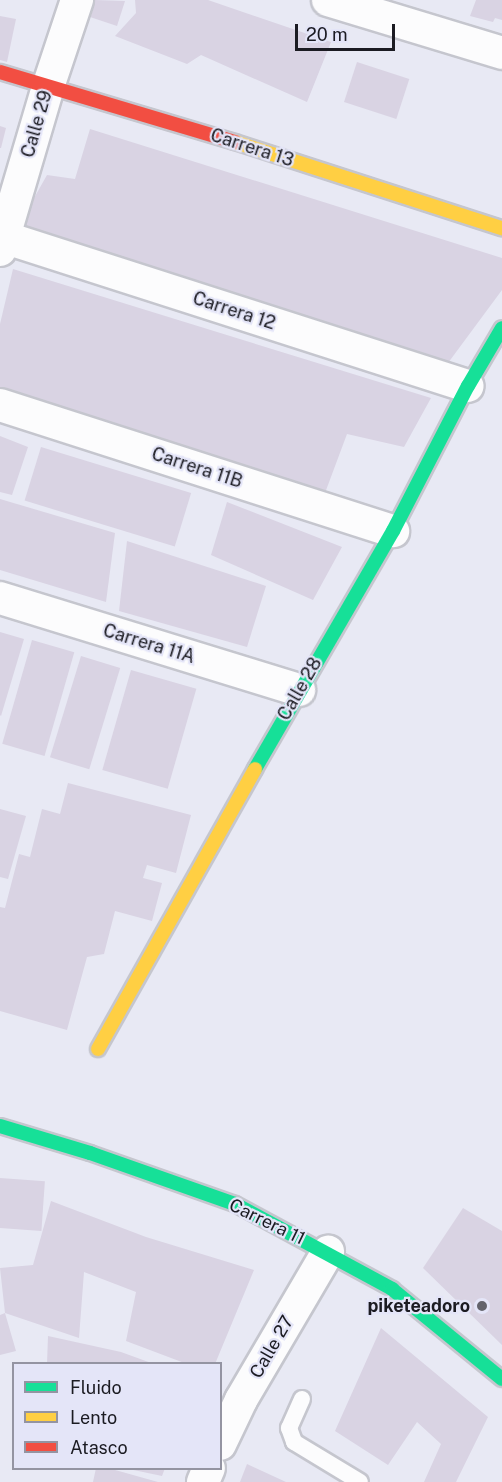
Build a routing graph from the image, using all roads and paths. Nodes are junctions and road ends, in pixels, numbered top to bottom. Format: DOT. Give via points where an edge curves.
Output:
graph roads {
  1 [pos="77,0"];
  2 [pos="328,0"];
  3 [pos="502,53"];
  4 [pos="0,72"];
  5 [pos="48,87"];
  6 [pos="502,228"];
  7 [pos="1,241"];
  8 [pos="502,328"];
  9 [pos="468,386"];
  10 [pos="0,405"];
  11 [pos="393,531"];
  12 [pos="0,598"];
  13 [pos="299,690"];
  14 [pos="98,1049"];
  15 [pos="0,1126"];
  16 [pos="328,1252"];
  17 [pos="502,1379"];
  18 [pos="302,1399"];
  19 [pos="222,1440"];
  20 [pos="360,1482"];
  1 -- 5 [label="street, Calle 29"];
  2 -- 3 [label="street"];
  4 -- 5 [label="street, Carrera 13"];
  5 -- 6 [label="street, Carrera 13" via="191,128"];
  5 -- 7 [label="street, Calle 29"];
  7 -- 9 [label="street, Carrera 12"];
  8 -- 9 [label="street, Calle 28"];
  9 -- 11 [label="street, Calle 28"];
  10 -- 11 [label="street, Carrera 11B"];
  11 -- 13 [label="street, Calle 28"];
  12 -- 13 [label="street, Carrera 11A"];
  13 -- 14 [label="street, Calle 28"];
  15 -- 16 [label="street, Carrera 11" via="235,1204"];
  16 -- 17 [label="street, Carrera 11" via="392,1289"];
  16 -- 19 [label="street, Calle 27" via="241,1400"];
  18 -- 20 [label="lane" via="288,1428 294,1442"];
}
